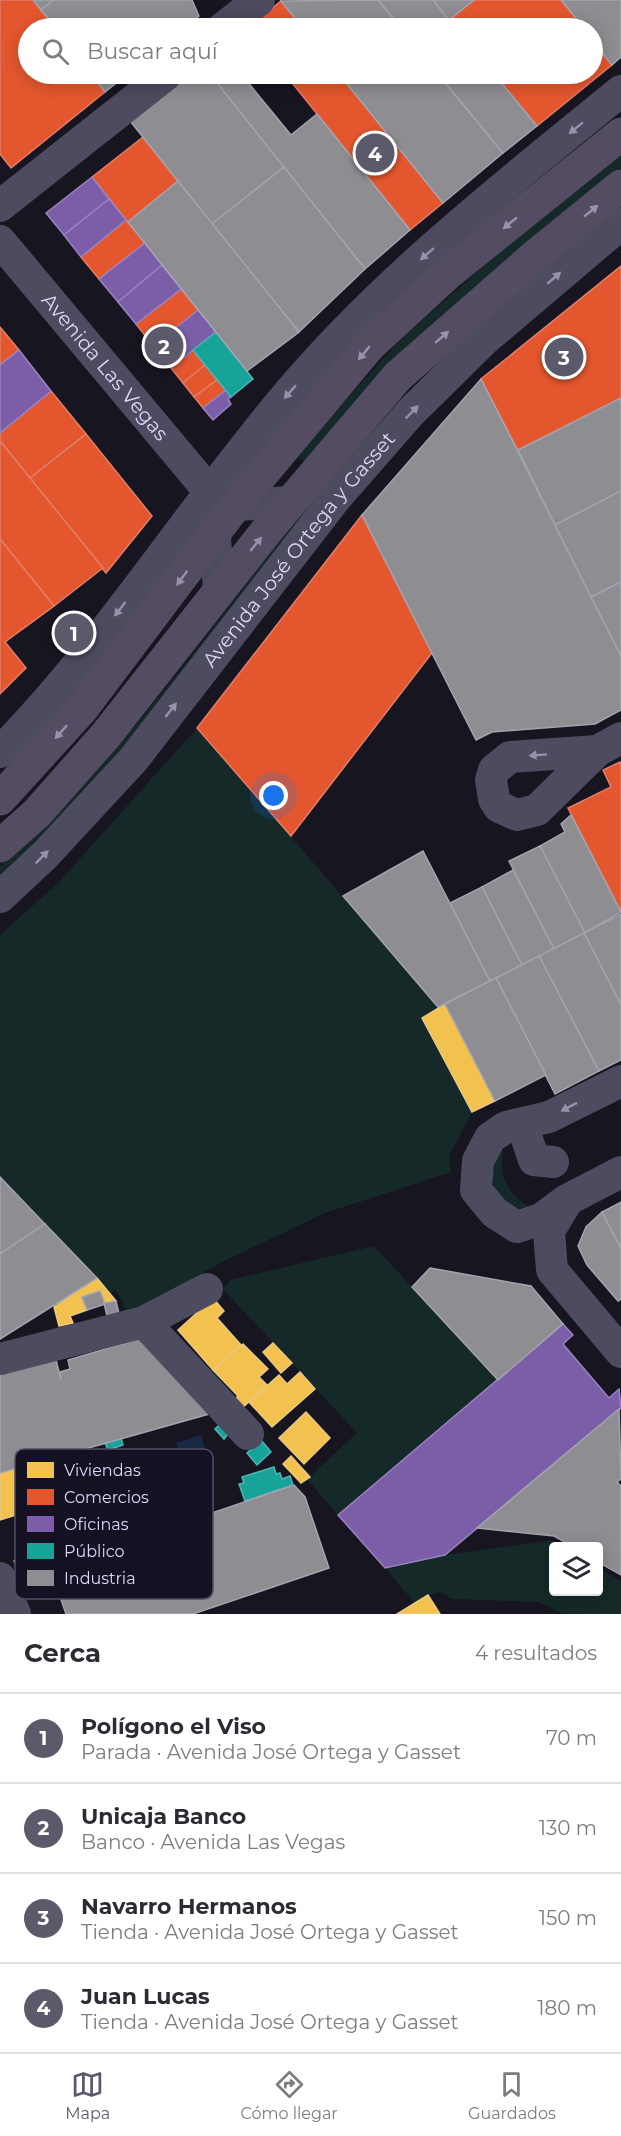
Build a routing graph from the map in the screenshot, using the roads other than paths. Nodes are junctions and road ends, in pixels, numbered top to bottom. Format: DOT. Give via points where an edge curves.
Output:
graph roads {
  1 [pos="154,84"];
  2 [pos="621,91"];
  3 [pos="621,134"];
  4 [pos="621,186"];
  5 [pos="0,206"];
  6 [pos="621,224"];
  7 [pos="0,241"];
  8 [pos="223,498"];
  9 [pos="291,502"];
  10 [pos="216,531"];
  11 [pos="219,590"];
  12 [pos="0,752"];
  13 [pos="0,799"];
  14 [pos="0,846"];
  15 [pos="0,897"];
  16 [pos="621,1081"];
  17 [pos="522,1124"];
  18 [pos="553,1162"];
  19 [pos="621,1172"];
  20 [pos="567,1200"];
  21 [pos="207,1289"];
  22 [pos="144,1322"];
  23 [pos="621,1352"];
  24 [pos="0,1359"];
  25 [pos="248,1434"];
  1 -- 5 [label="street"];
  2 -- 8 [label="street, one-way" via="504,186 374,300 287,394"];
  3 -- 8 [label="main road, one-way" via="446,275 370,345"];
  9 -- 4 [label="main road, Avenida José Ortega y Gasset, one-way" via="399,376"];
  15 -- 6 [label="street, Avenida José Ortega y Gasset, one-way" via="45,855 133,760 328,508 410,413 484,340"];
  7 -- 8 [label="street, Avenida Las Vegas"];
  8 -- 9 [label="street"];
  8 -- 10 [label="main road"];
  8 -- 12 [label="street, one-way"];
  11 -- 9 [label="main road, Avenida José Ortega y Gasset, one-way"];
  10 -- 11 [label="street"];
  10 -- 13 [label="main road, one-way" via="81,710"];
  11 -- 14 [label="main road, Avenida José Ortega y Gasset" via="106,735 37,813"];
  16 -- 17 [label="street, one-way" via="549,1117"];
  17 -- 18 [label="street" via="534,1160"];
  17 -- 20 [label="street" via="507,1127 490,1138 478,1161 476,1190 495,1213 517,1227 541,1219"];
  19 -- 20 [label="street"];
  20 -- 23 [label="street" via="549,1231 552,1270"];
  21 -- 22 [label="street"];
  22 -- 24 [label="street"];
  22 -- 25 [label="street"];
}
